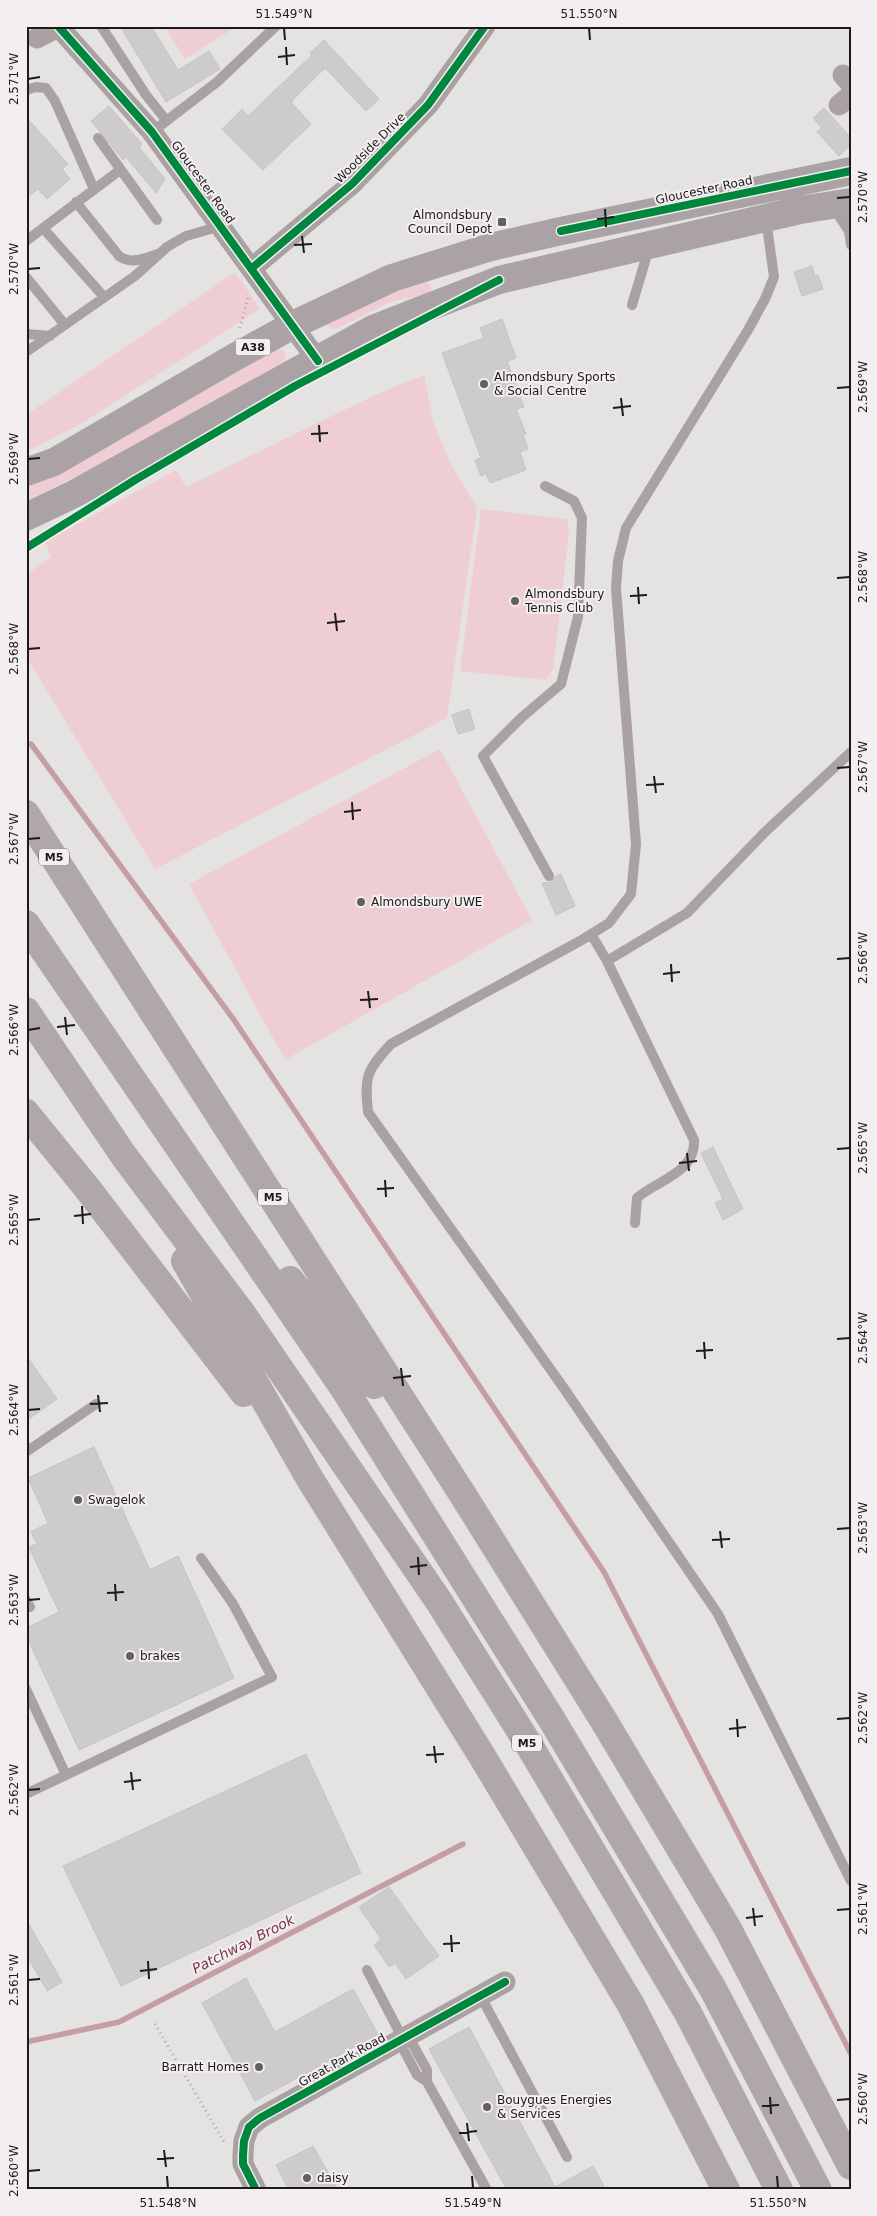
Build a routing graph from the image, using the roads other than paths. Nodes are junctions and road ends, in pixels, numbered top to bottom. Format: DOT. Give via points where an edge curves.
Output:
graph roads {
  1 [pos="58,26"];
  2 [pos="101,26"];
  3 [pos="276,26"];
  4 [pos="485,26"];
  5 [pos="37,38"];
  6 [pos="26,90"];
  7 [pos="159,126"];
  8 [pos="98,138"];
  9 [pos="120,170"];
  10 [pos="851,171"];
  11 [pos="94,189"];
  12 [pos="76,202"];
  13 [pos="844,209"];
  14 [pos="765,218"];
  15 [pos="157,220"];
  16 [pos="221,226"];
  17 [pos="43,228"];
  18 [pos="849,231"];
  19 [pos="26,241"];
  20 [pos="650,244"];
  21 [pos="851,245"];
  22 [pos="158,254"];
  23 [pos="253,270"];
  24 [pos="26,277"];
  25 [pos="104,297"];
  26 [pos="632,305"];
  27 [pos="65,325"];
  28 [pos="292,325"];
  29 [pos="26,334"];
  30 [pos="50,336"];
  31 [pos="26,352"];
  32 [pos="318,361"];
  33 [pos="26,472"];
  34 [pos="544,486"];
  35 [pos="26,517"];
  36 [pos="851,752"];
  37 [pos="26,814"];
  38 [pos="549,876"];
  39 [pos="26,924"];
  40 [pos="591,934"];
  41 [pos="608,961"];
  42 [pos="26,1011"];
  43 [pos="26,1113"];
  44 [pos="165,1125"];
  45 [pos="124,1156"];
  46 [pos="635,1223"];
  47 [pos="96,1404"];
  48 [pos="26,1452"];
  49 [pos="310,1479"];
  50 [pos="463,1495"];
  51 [pos="202,1558"];
  52 [pos="26,1690"];
  53 [pos="66,1776"];
  54 [pos="26,1794"];
  55 [pos="851,1881"];
  56 [pos="368,1970"];
  57 [pos="504,1982"];
  58 [pos="480,1995"];
  59 [pos="403,2039"];
  60 [pos="566,2157"];
  61 [pos="851,2166"];
  62 [pos="256,2190"];
  63 [pos="487,2190"];
  64 [pos="726,2190"];
  65 [pos="779,2190"];
  66 [pos="818,2190"];
  1 -- 5 [label="street"];
  1 -- 7 [label="street, Gloucester Road"];
  2 -- 7 [label="lane" via="146,95"];
  3 -- 7 [label="lane" via="217,82"];
  4 -- 23 [label="street, Woodside Drive" via="428,105 352,184"];
  6 -- 11 [label="lane" via="46,88"];
  7 -- 16 [label="street, Gloucester Road"];
  8 -- 9 [label="lane"];
  9 -- 11 [label="lane"];
  9 -- 15 [label="lane"];
  10 -- 28 [label="main road, Gloucester Road / A38" via="491,247 392,278"];
  11 -- 12 [label="lane"];
  12 -- 17 [label="lane"];
  12 -- 22 [label="lane" via="126,261"];
  13 -- 14 [label="main road"];
  13 -- 18 [label="lane"];
  13 -- 18 [label="lane"];
  14 -- 20 [label="main road"];
  14 -- 40 [label="lane" via="774,277 765,299 626,528 618,560 616,588 636,844 631,894 609,923"];
  16 -- 22 [label="lane" via="186,236"];
  16 -- 23 [label="street, Gloucester Road"];
  17 -- 19 [label="lane"];
  17 -- 25 [label="lane"];
  18 -- 21 [label="lane"];
  20 -- 26 [label="lane"];
  20 -- 32 [label="main road" via="499,280 373,329"];
  22 -- 25 [label="lane" via="143,270"];
  23 -- 28 [label="street, Gloucester Road"];
  24 -- 27 [label="lane"];
  25 -- 27 [label="lane"];
  27 -- 30 [label="lane"];
  28 -- 32 [label="street, Gloucester Road"];
  28 -- 33 [label="main road, Gloucester Road / A38" via="54,462"];
  29 -- 30 [label="lane"];
  30 -- 31 [label="lane"];
  32 -- 35 [label="main road"];
  34 -- 38 [label="lane" via="574,500 582,518 578,617 561,684 483,756"];
  36 -- 41 [label="lane" via="765,832 687,913"];
  37 -- 50 [label="highway, M5"];
  39 -- 44 [label="highway, M5"];
  40 -- 41 [label="lane"];
  40 -- 55 [label="lane" via="391,1044 374,1064 365,1086 368,1112 563,1387 718,1614"];
  41 -- 46 [label="lane" via="694,1140 695,1149 682,1169 637,1198"];
  42 -- 45 [label="highway, M5"];
  43 -- 49 [label="highway, M5"];
  44 -- 50 [label="highway, M5"];
  44 -- 66 [label="highway, M5" via="343,1387 552,1720 713,1989"];
  45 -- 49 [label="highway, M5"];
  45 -- 65 [label="highway, M5" via="243,1315 448,1616 526,1740 688,2013"];
  47 -- 48 [label="lane"];
  49 -- 64 [label="highway, M5" via="631,2004"];
  50 -- 61 [label="highway, M5" via="604,1721 728,1929"];
  51 -- 53 [label="lane" via="233,1604 272,1677"];
  52 -- 53 [label="lane"];
  53 -- 54 [label="lane"];
  56 -- 59 [label="lane"];
  57 -- 58 [label="street, Great Park Road"];
  58 -- 59 [label="street, Great Park Road"];
  58 -- 60 [label="lane"];
  59 -- 62 [label="street, Great Park Road" via="249,2127 242,2164"];
  59 -- 63 [label="lane" via="417,2075 427,2082"];
}
